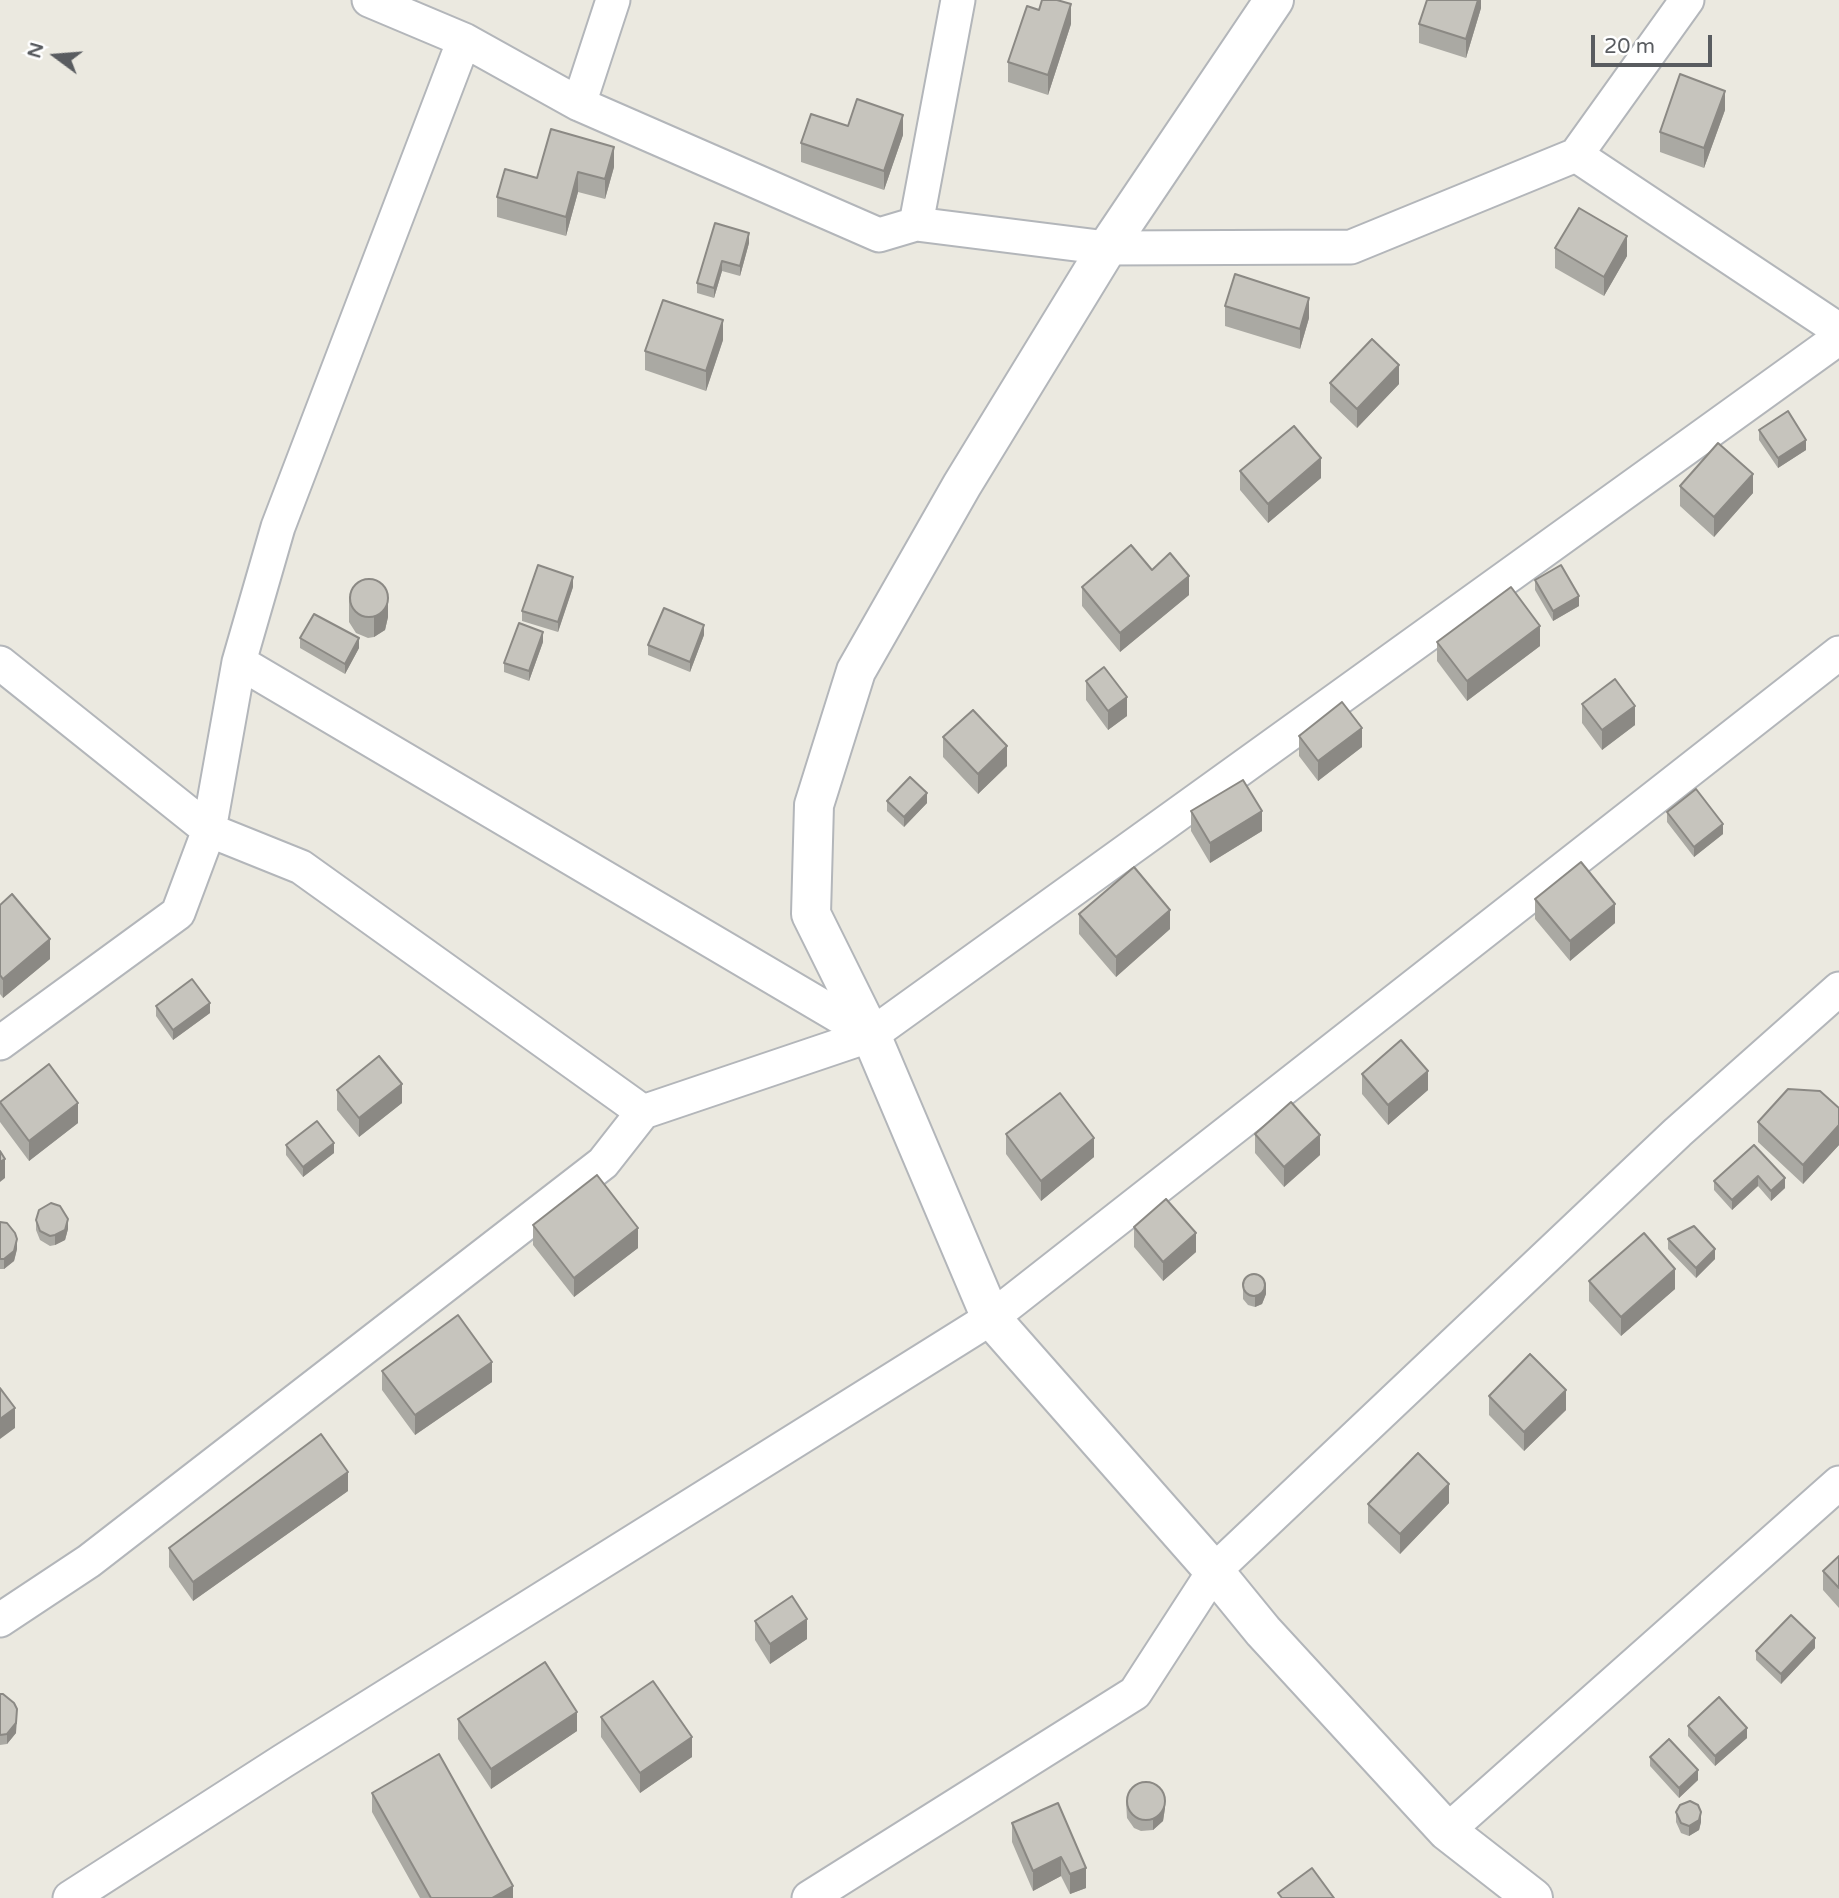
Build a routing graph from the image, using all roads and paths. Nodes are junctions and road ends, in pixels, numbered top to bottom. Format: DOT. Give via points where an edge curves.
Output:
graph roads {
  1 [pos="369,0"];
  2 [pos="613,0"];
  3 [pos="958,0"];
  4 [pos="1274,0"];
  5 [pos="1687,0"];
  6 [pos="464,40"];
  7 [pos="579,104"];
  8 [pos="1576,155"];
  9 [pos="916,224"];
  10 [pos="1107,248"];
  11 [pos="1839,330"];
  12 [pos="1839,338"];
  13 [pos="1839,653"];
  14 [pos="239,662"];
  15 [pos="0,663"];
  16 [pos="209,830"];
  17 [pos="1839,989"];
  18 [pos="871,1035"];
  19 [pos="0,1043"];
  20 [pos="643,1112"];
  21 [pos="991,1318"];
  22 [pos="1839,1483"];
  23 [pos="1214,1571"];
  24 [pos="0,1620"];
  25 [pos="1447,1830"];
  26 [pos="70,1898"];
  27 [pos="809,1898"];
  28 [pos="1531,1898"];
  1 -- 6 [label="street"];
  2 -- 7 [label="street"];
  3 -- 9 [label="street"];
  4 -- 10 [label="street"];
  5 -- 8 [label="street"];
  6 -- 7 [label="street"];
  6 -- 14 [label="street" via="278,527"];
  7 -- 9 [label="street" via="879,234"];
  8 -- 10 [label="street" via="1351,247"];
  8 -- 11 [label="street"];
  9 -- 10 [label="street"];
  10 -- 18 [label="street" via="962,485 856,671 814,805 811,914"];
  12 -- 18 [label="street"];
  13 -- 21 [label="street"];
  14 -- 16 [label="street"];
  14 -- 18 [label="street"];
  15 -- 16 [label="street"];
  16 -- 19 [label="street" via="178,913"];
  16 -- 20 [label="street" via="301,867"];
  17 -- 23 [label="street" via="1678,1132"];
  18 -- 20 [label="street"];
  18 -- 21 [label="street"];
  20 -- 24 [label="street" via="603,1163 89,1561"];
  21 -- 23 [label="street"];
  21 -- 26 [label="street"];
  22 -- 25 [label="street"];
  23 -- 25 [label="street" via="1263,1631"];
  23 -- 27 [label="street" via="1135,1693"];
  25 -- 28 [label="street"];
}
